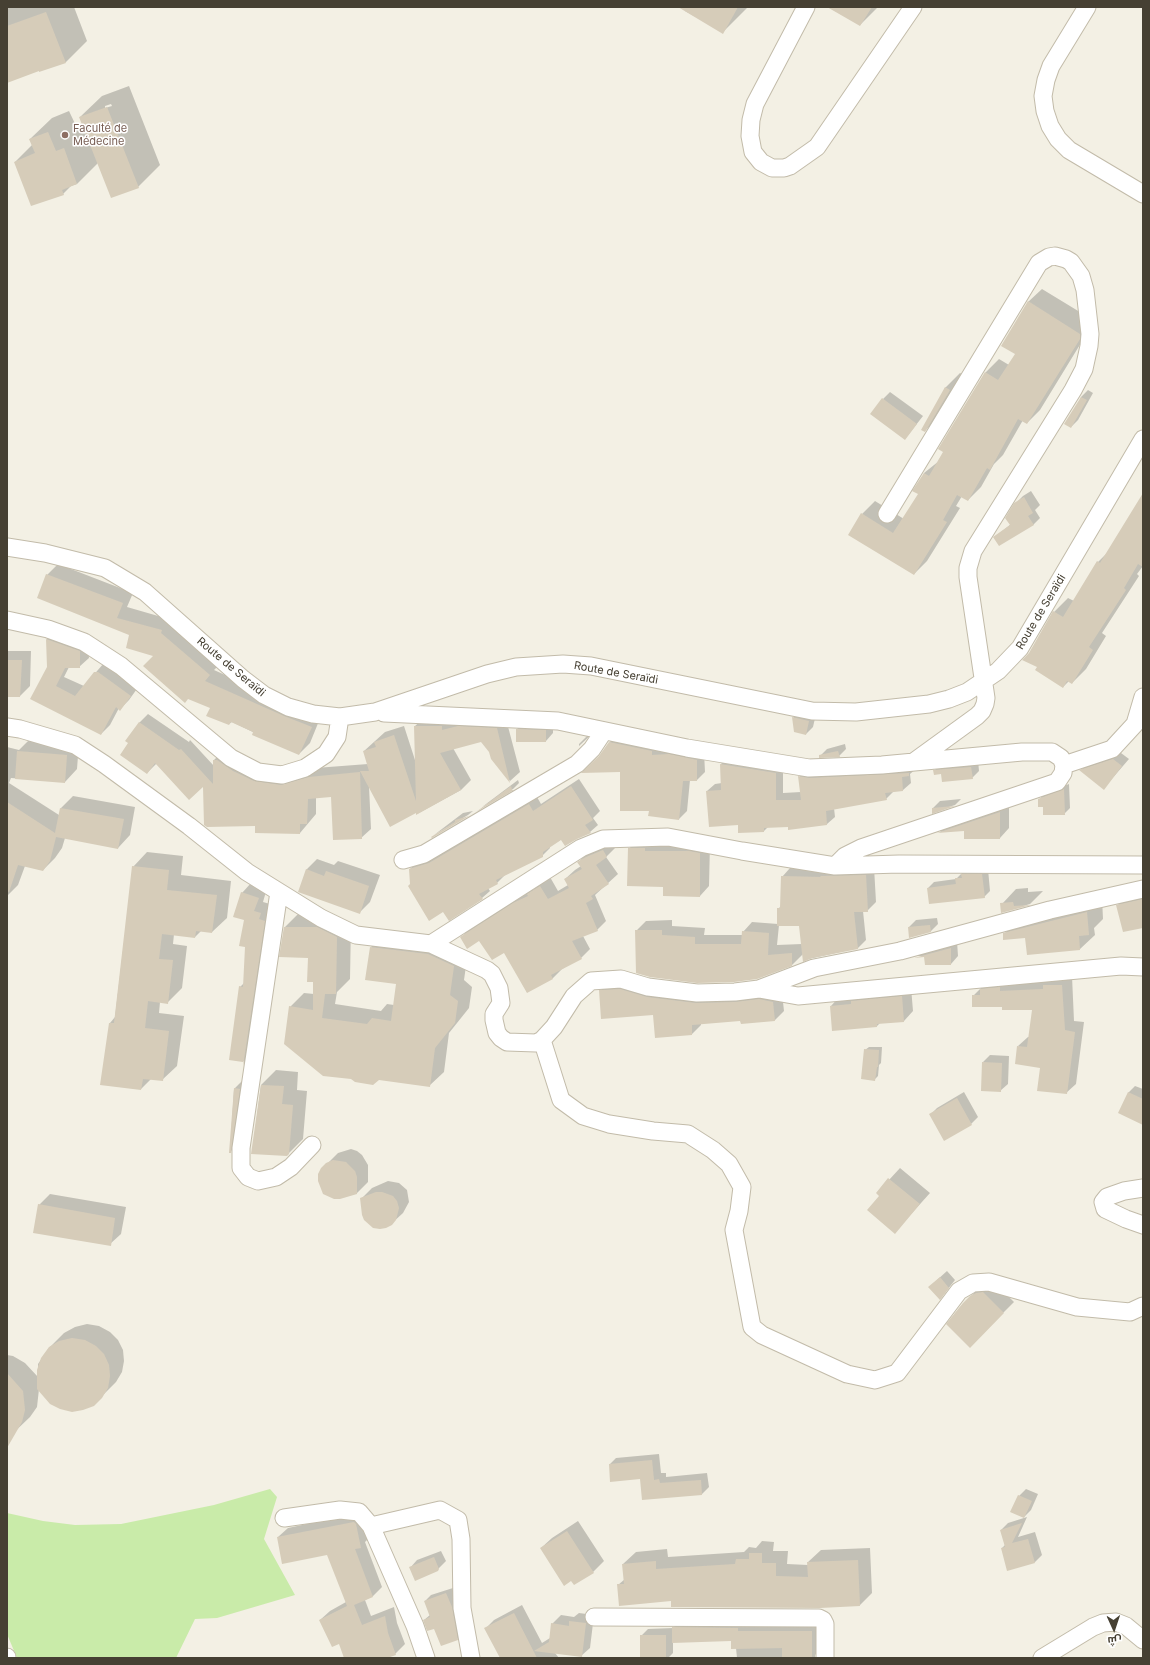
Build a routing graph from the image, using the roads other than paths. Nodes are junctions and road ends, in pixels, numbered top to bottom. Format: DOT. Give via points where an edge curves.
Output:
graph roads {
  1 [pos="806,7"];
  2 [pos="913,7"];
  3 [pos="1087,7"];
  4 [pos="1143,194"];
  5 [pos="1143,439"];
  6 [pos="887,514"];
  7 [pos="7,547"];
  8 [pos="7,620"];
  9 [pos="983,682"];
  10 [pos="1143,697"];
  11 [pos="375,712"];
  12 [pos="340,717"];
  13 [pos="7,727"];
  14 [pos="604,731"];
  15 [pos="915,761"];
  16 [pos="1064,765"];
  17 [pos="403,860"];
  18 [pos="1143,865"];
  19 [pos="835,866"];
  20 [pos="1143,889"];
  21 [pos="279,892"];
  22 [pos="431,944"];
  23 [pos="1143,967"];
  24 [pos="759,989"];
  25 [pos="542,1040"];
  26 [pos="312,1145"];
  27 [pos="1143,1188"];
  28 [pos="1143,1225"];
  29 [pos="1143,1306"];
  30 [pos="284,1518"];
  31 [pos="371,1526"];
  32 [pos="594,1616"];
  33 [pos="1143,1640"];
  34 [pos="426,1658"];
  35 [pos="471,1658"];
  36 [pos="825,1658"];
  37 [pos="1042,1658"];
  1 -- 2 [label="street" via="755,104 751,120 753,152 761,162 772,168 790,166 816,148"];
  3 -- 4 [label="street" via="1051,66 1043,96 1045,111 1050,126 1069,150"];
  5 -- 9 [label="street, Route de Seraïdi" via="1020,648 998,671"];
  6 -- 9 [label="street" via="1039,263 1055,256 1066,259 1084,283 1090,334 1087,358 1074,390 970,559 968,577"];
  7 -- 12 [label="street, Route de Seraïdi" via="45,553 105,568 145,592 264,695 294,709"];
  8 -- 12 [label="street" via="48,629 84,642 121,666 231,758 258,772 282,775 305,768 326,754 337,737"];
  9 -- 11 [label="street, Route de Seraïdi" via="967,692 929,704 834,712 791,707 591,666 540,665 516,667 487,674"];
  9 -- 15 [label="street" via="986,698 982,711"];
  10 -- 16 [label="street" via="1135,724 1112,749"];
  11 -- 12 [label="street, Route de Seraïdi"];
  11 -- 14 [label="street" via="558,721"];
  13 -- 21 [label="street" via="42,734 75,745 183,821 247,872"];
  14 -- 15 [label="street" via="808,768"];
  14 -- 17 [label="street" via="592,749 577,764 424,854"];
  15 -- 16 [label="street" via="1052,752 1061,758"];
  16 -- 19 [label="street" via="1062,776 1053,784 861,848"];
  18 -- 19 [label="street"];
  19 -- 22 [label="street" via="668,837 603,839 581,848"];
  20 -- 24 [label="street" via="1050,910 900,952 814,968"];
  21 -- 22 [label="street" via="321,918 356,935"];
  21 -- 26 [label="street" via="241,1148 241,1168 248,1177 258,1181 276,1177 292,1167"];
  22 -- 25 [label="street" via="492,974 501,995 501,1003 494,1016 497,1033 501,1038 507,1042 524,1043"];
  23 -- 24 [label="street" via="1121,966 798,996"];
  24 -- 25 [label="street" via="697,993 648,987 621,979 591,981 574,996 554,1027"];
  25 -- 29 [label="street" via="561,1100 583,1116 616,1125 688,1134 729,1164 742,1187 734,1230 752,1327 762,1335 848,1374 875,1380 896,1373 959,1291 974,1283 989,1282 1077,1307 1130,1312"];
  27 -- 28 [label="street" via="1124,1191 1107,1197 1103,1202 1105,1209"];
  30 -- 31 [label="street" via="340,1510 359,1512"];
  31 -- 34 [label="street" via="415,1626"];
  31 -- 35 [label="street" via="440,1510 458,1520 461,1539 462,1608"];
  32 -- 36 [label="street" via="820,1618 825,1624"];
  33 -- 37 [label="street" via="1126,1626 1116,1622 1103,1623"];
}
